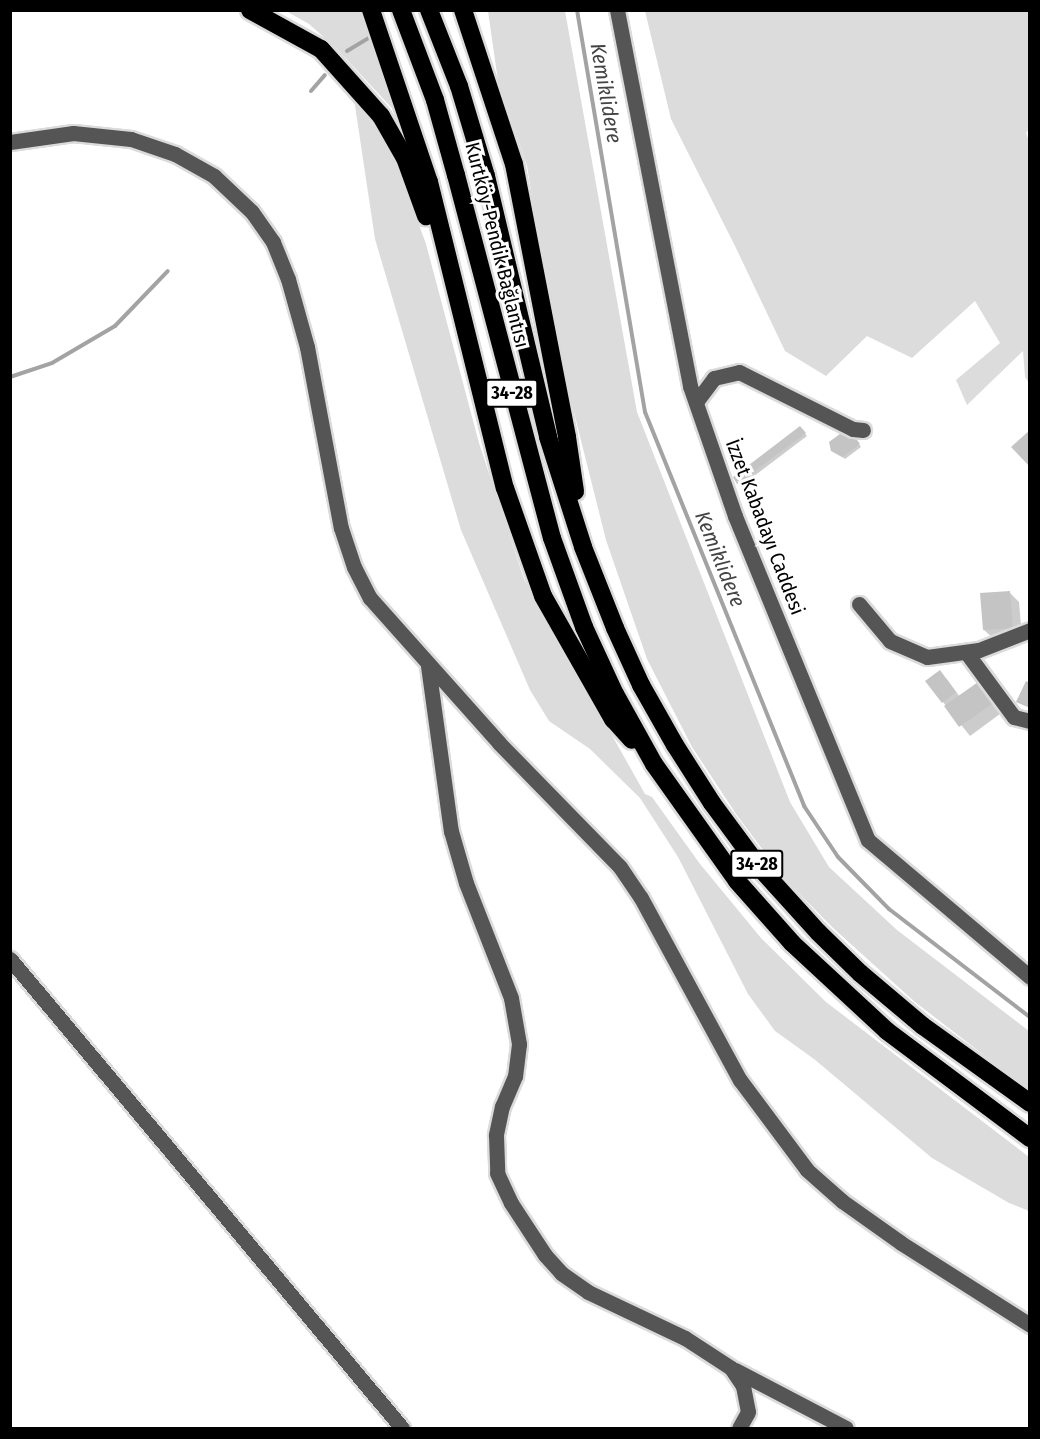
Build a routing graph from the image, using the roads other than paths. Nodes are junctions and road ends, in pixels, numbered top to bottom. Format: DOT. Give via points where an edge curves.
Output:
graph roads {
  1 [pos="250,10"];
  2 [pos="371,10"];
  3 [pos="400,10"];
  4 [pos="429,10"];
  5 [pos="463,10"];
  6 [pos="617,10"];
  7 [pos="10,142"];
  8 [pos="696,402"];
  9 [pos="863,430"];
  10 [pos="496,453"];
  11 [pos="583,547"];
  12 [pos="859,604"];
  13 [pos="1029,630"];
  14 [pos="966,652"];
  15 [pos="428,666"];
  16 [pos="1029,721"];
  17 [pos="654,765"];
  18 [pos="10,959"];
  19 [pos="1029,977"];
  20 [pos="1029,1103"];
  21 [pos="1029,1138"];
  22 [pos="1029,1325"];
  23 [pos="731,1368"];
  24 [pos="841,1427"];
  25 [pos="402,1428"];
  26 [pos="739,1428"];
  1 -- 10 [label="highway" via="321,49 381,116 405,158 422,201"];
  2 -- 10 [label="highway" via="429,182"];
  3 -- 17 [label="highway, Kurtköy-Pendik Bağlantısı / 34-28" via="435,100 552,538 584,627"];
  4 -- 11 [label="highway, Kurtköy-Pendik Bağlantısı / 34-28" via="459,86 486,176 549,437"];
  5 -- 11 [label="highway" via="514,164 567,437"];
  6 -- 8 [label="street, İzzet Kabadayı Caddesi"];
  7 -- 15 [label="street" via="73,133 131,139 175,154 214,176 252,212 273,242 288,279 307,347 341,528 354,567 370,598"];
  8 -- 9 [label="street" via="714,378 739,372 853,429"];
  8 -- 19 [label="street, İzzet Kabadayı Caddesi" via="735,516 868,840"];
  10 -- 17 [label="highway" via="543,596 614,719"];
  11 -- 20 [label="highway, Kurtköy-Pendik Bağlantısı / 34-28" via="641,685 712,803 760,868 860,973 923,1026"];
  12 -- 14 [label="street" via="890,640 927,657"];
  13 -- 14 [label="street"];
  14 -- 16 [label="street" via="1014,717"];
  15 -- 22 [label="street" via="620,867 641,898 740,1080 807,1170 842,1202"];
  15 -- 23 [label="street" via="451,831 466,883 511,998 519,1044 515,1076 502,1106 496,1136 497,1173 517,1212 561,1273 588,1292 684,1338"];
  17 -- 21 [label="highway, Kurtköy-Pendik Bağlantısı / 34-28" via="736,881 792,943 886,1031"];
  18 -- 25 [label="street"];
  23 -- 24 [label="street"];
  23 -- 26 [label="street" via="743,1386 748,1412"];
}
